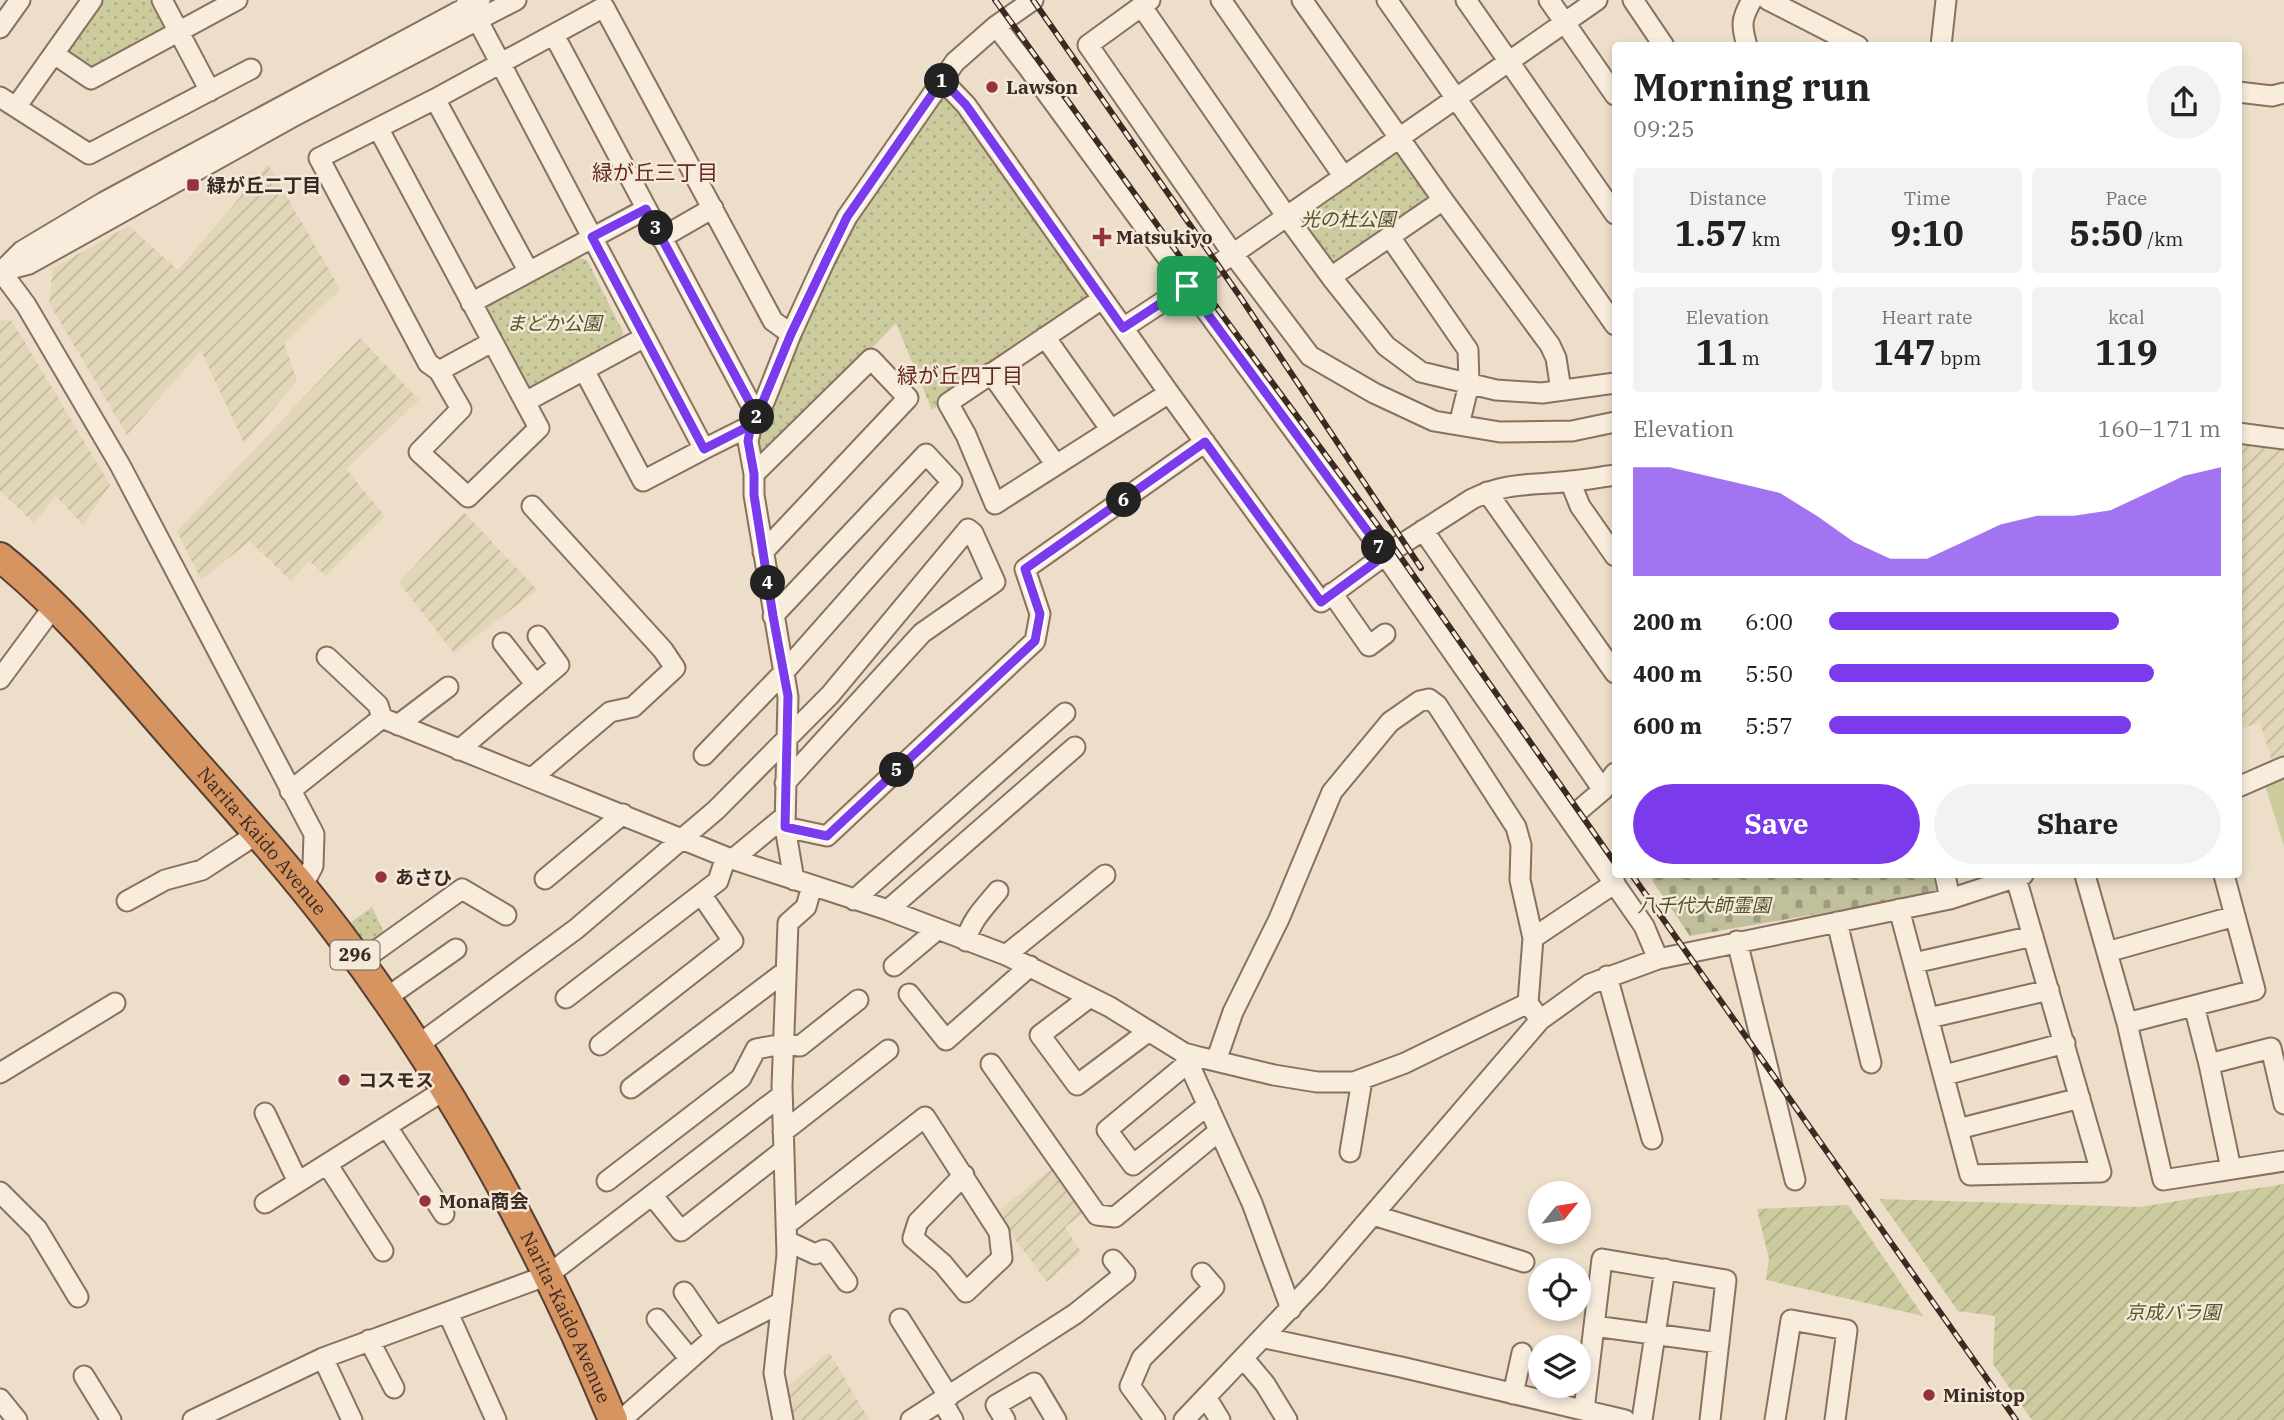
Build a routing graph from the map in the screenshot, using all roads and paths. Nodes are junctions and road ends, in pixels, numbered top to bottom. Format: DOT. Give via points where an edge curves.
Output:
graph roads {
  1 [pos="20,0"];
  2 [pos="92,0"];
  3 [pos="162,0"];
  4 [pos="235,0"];
  5 [pos="516,0"];
  6 [pos="1033,0"];
  7 [pos="1221,0"];
  8 [pos="1302,0"];
  9 [pos="1387,0"];
  10 [pos="1466,0"];
  11 [pos="1549,0"];
  12 [pos="1597,0"];
  13 [pos="1633,0"];
  14 [pos="1752,0"];
  15 [pos="1768,0"];
  16 [pos="1946,0"];
  17 [pos="1146,3"];
  18 [pos="474,6"];
  19 [pos="1565,22"];
  20 [pos="996,26"];
  21 [pos="0,28"];
  22 [pos="179,32"];
  23 [pos="554,35"];
  24 [pos="1661,42"];
  25 [pos="1747,42"];
  26 [pos="1849,42"];
  27 [pos="1941,42"];
  28 [pos="54,54"];
  29 [pos="1510,61"];
  30 [pos="499,64"];
  31 [pos="251,69"];
  32 [pos="942,80"];
  33 [pos="210,91"];
  34 [pos="1612,91"];
  35 [pos="2242,92"];
  36 [pos="2284,93"];
  37 [pos="1457,98"];
  38 [pos="435,99"];
  39 [pos="8,102"];
  40 [pos="378,128"];
  41 [pos="1401,137"];
  42 [pos="1344,177"];
  43 [pos="1443,200"];
  44 [pos="713,208"];
  45 [pos="646,209"];
  46 [pos="1612,210"];
  47 [pos="1287,216"];
  48 [pos="592,237"];
  49 [pos="1390,237"];
  50 [pos="661,238"];
  51 [pos="1233,254"];
  52 [pos="1,271"];
  53 [pos="529,272"];
  54 [pos="1331,277"];
  55 [pos="1187,286"];
  56 [pos="1102,299"];
  57 [pos="471,303"];
  58 [pos="1612,321"];
  59 [pos="1123,328"];
  60 [pos="791,334"];
  61 [pos="645,337"];
  62 [pos="1045,337"];
  63 [pos="492,342"];
  64 [pos="583,370"];
  65 [pos="439,371"];
  66 [pos="992,373"];
  67 [pos="1612,383"];
  68 [pos="1469,384"];
  69 [pos="1561,390"];
  70 [pos="1169,393"];
  71 [pos="525,401"];
  72 [pos="754,420"];
  73 [pos="1612,423"];
  74 [pos="1459,425"];
  75 [pos="1111,430"];
  76 [pos="2242,434"];
  77 [pos="2284,439"];
  78 [pos="1205,442"];
  79 [pos="704,449"];
  80 [pos="1056,466"];
  81 [pos="754,474"];
  82 [pos="1612,475"];
  83 [pos="1570,481"];
  84 [pos="1487,492"];
  85 [pos="532,506"];
  86 [pos="1423,530"];
  87 [pos="763,552"];
  88 [pos="1612,552"];
  89 [pos="1385,555"];
  90 [pos="0,557"];
  91 [pos="1332,593"];
  92 [pos="54,606"];
  93 [pos="773,616"];
  94 [pos="1385,634"];
  95 [pos="538,636"];
  96 [pos="503,643"];
  97 [pos="327,656"];
  98 [pos="1612,669"];
  99 [pos="784,672"];
  100 [pos="0,679"];
  101 [pos="536,685"];
  102 [pos="448,687"];
  103 [pos="1065,713"];
  104 [pos="390,722"];
  105 [pos="787,740"];
  106 [pos="1075,747"];
  107 [pos="459,750"];
  108 [pos="704,755"];
  109 [pos="2284,767"];
  110 [pos="1612,777"];
  111 [pos="532,778"];
  112 [pos="785,783"];
  113 [pos="2242,785"];
  114 [pos="1603,790"];
  115 [pos="290,791"];
  116 [pos="624,814"];
  117 [pos="1570,818"];
  118 [pos="785,821"];
  119 [pos="257,834"];
  120 [pos="684,838"];
  121 [pos="729,858"];
  122 [pos="1105,874"];
  123 [pos="1945,878"];
  124 [pos="2014,878"];
  125 [pos="2020,878"];
  126 [pos="2086,878"];
  127 [pos="2225,878"];
  128 [pos="545,879"];
  129 [pos="803,883"];
  130 [pos="1615,883"];
  131 [pos="302,887"];
  132 [pos="998,891"];
  133 [pos="701,894"];
  134 [pos="1950,899"];
  135 [pos="854,900"];
  136 [pos="127,901"];
  137 [pos="1899,909"];
  138 [pos="888,911"];
  139 [pos="506,915"];
  140 [pos="2235,916"];
  141 [pos="1837,922"];
  142 [pos="938,929"];
  143 [pos="2033,936"];
  144 [pos="1533,939"];
  145 [pos="1737,941"];
  146 [pos="966,942"];
  147 [pos="456,949"];
  148 [pos="2107,952"];
  149 [pos="1006,955"];
  150 [pos="1658,959"];
  151 [pos="360,962"];
  152 [pos="1914,963"];
  153 [pos="894,966"];
  154 [pos="1030,967"];
  155 [pos="786,971"];
  156 [pos="1607,976"];
  157 [pos="2049,990"];
  158 [pos="909,994"];
  159 [pos="1090,997"];
  160 [pos="386,998"];
  161 [pos="566,998"];
  162 [pos="858,1000"];
  163 [pos="115,1003"];
  164 [pos="1528,1003"];
  165 [pos="2194,1006"];
  166 [pos="1929,1018"];
  167 [pos="1539,1020"];
  168 [pos="2127,1023"];
  169 [pos="1149,1031"];
  170 [pos="2065,1043"];
  171 [pos="783,1044"];
  172 [pos="418,1045"];
  173 [pos="600,1045"];
  174 [pos="888,1050"];
  175 [pos="1186,1058"];
  176 [pos="1216,1061"];
  177 [pos="1871,1063"];
  178 [pos="991,1064"];
  179 [pos="2209,1064"];
  180 [pos="0,1073"];
  181 [pos="1945,1075"];
  182 [pos="1362,1080"];
  183 [pos="632,1088"];
  184 [pos="446,1090"];
  185 [pos="782,1095"];
  186 [pos="2080,1098"];
  187 [pos="2284,1104"];
  188 [pos="1208,1105"];
  189 [pos="265,1113"];
  190 [pos="387,1126"];
  191 [pos="1958,1129"];
  192 [pos="1219,1131"];
  193 [pos="1652,1139"];
  194 [pos="784,1141"];
  195 [pos="1350,1152"];
  196 [pos="2284,1161"];
  197 [pos="327,1164"];
  198 [pos="2231,1169"];
  199 [pos="964,1175"];
  200 [pos="1795,1180"];
  201 [pos="607,1181"];
  202 [pos="298,1182"];
  203 [pos="0,1192"];
  204 [pos="652,1195"];
  205 [pos="265,1203"];
  206 [pos="443,1214"];
  207 [pos="1373,1215"];
  208 [pos="786,1233"];
  209 [pos="383,1251"];
  210 [pos="1113,1260"];
  211 [pos="1524,1262"];
  212 [pos="1665,1269"];
  213 [pos="1202,1273"];
  214 [pos="548,1275"];
  215 [pos="847,1282"];
  216 [pos="684,1292"];
  217 [pos="78,1297"];
  218 [pos="782,1302"];
  219 [pos="1291,1309"];
  220 [pos="447,1312"];
  221 [pos="657,1319"];
  222 [pos="900,1319"];
  223 [pos="1594,1326"];
  224 [pos="1656,1335"];
  225 [pos="715,1338"];
  226 [pos="1265,1338"];
  227 [pos="369,1340"];
  228 [pos="1719,1343"];
  229 [pos="1522,1353"];
  230 [pos="323,1358"];
  231 [pos="690,1359"];
  232 [pos="1244,1359"];
  233 [pos="85,1377"];
  234 [pos="394,1388"];
  235 [pos="1513,1394"];
  236 [pos="1206,1397"];
  237 [pos="0,1399"];
  238 [pos="945,1399"];
  239 [pos="1578,1413"];
  240 [pos="17,1420"];
  241 [pos="111,1420"];
  242 [pos="193,1420"];
  243 [pos="352,1420"];
  244 [pos="496,1420"];
  245 [pos="613,1420"];
  246 [pos="621,1420"];
  247 [pos="783,1420"];
  248 [pos="911,1420"];
  249 [pos="953,1420"];
  250 [pos="1005,1420"];
  251 [pos="1056,1420"];
  252 [pos="1155,1420"];
  253 [pos="1184,1420"];
  254 [pos="1220,1420"];
  255 [pos="1287,1420"];
  256 [pos="1625,1420"];
  257 [pos="1642,1420"];
  258 [pos="1710,1420"];
  259 [pos="1775,1420"];
  260 [pos="1835,1420"];
  1 -- 21 [label="street"];
  2 -- 28 [label="street"];
  3 -- 22 [label="street"];
  4 -- 22 [label="street"];
  5 -- 18 [label="street"];
  6 -- 20 [label="street"];
  7 -- 42 [label="street"];
  8 -- 41 [label="street"];
  9 -- 37 [label="street"];
  10 -- 29 [label="street"];
  11 -- 19 [label="street"];
  12 -- 19 [label="street"];
  13 -- 24 [label="street"];
  14 -- 25 [label="street" via="1742,29"];
  15 -- 26 [label="street"];
  16 -- 27 [label="street"];
  17 -- 47 [label="street"];
  17 -- 51 [label="street" via="1088,45"];
  18 -- 30 [label="street"];
  18 -- 52 [label="street" via="104,202 22,251"];
  19 -- 29 [label="street"];
  19 -- 34 [label="street"];
  20 -- 32 [label="street" via="955,62"];
  20 -- 55 [label="street"];
  22 -- 28 [label="street" via="90,79"];
  22 -- 33 [label="street"];
  23 -- 30 [label="street"];
  23 -- 44 [label="street" via="604,7"];
  23 -- 45 [label="street"];
  28 -- 39 [label="street"];
  29 -- 37 [label="street"];
  29 -- 46 [label="street"];
  30 -- 38 [label="street"];
  30 -- 48 [label="street"];
  31 -- 33 [label="street"];
  32 -- 56 [label="street" via="966,105"];
  32 -- 60 [label="street" via="847,217"];
  33 -- 39 [label="street" via="89,154"];
  35 -- 36 [label="street"];
  37 -- 41 [label="street"];
  37 -- 58 [label="street"];
  38 -- 40 [label="street"];
  38 -- 53 [label="street"];
  40 -- 57 [label="street"];
  40 -- 65 [label="street" via="319,158 428,363"];
  41 -- 42 [label="street"];
  41 -- 43 [label="street"];
  42 -- 47 [label="street"];
  43 -- 49 [label="street"];
  43 -- 69 [label="street" via="1550,345"];
  44 -- 50 [label="street"];
  44 -- 60 [label="street" via="773,321"];
  45 -- 48 [label="street"];
  45 -- 50 [label="street"];
  47 -- 51 [label="street"];
  47 -- 54 [label="street"];
  48 -- 53 [label="street"];
  48 -- 61 [label="street"];
  49 -- 54 [label="street"];
  49 -- 68 [label="street" via="1468,350"];
  50 -- 72 [label="street"];
  51 -- 55 [label="street"];
  51 -- 74 [label="street" via="1310,356 1434,421"];
  52 -- 115 [label="street" via="120,464"];
  53 -- 57 [label="street"];
  54 -- 68 [label="street" via="1379,340 1404,360 1421,372"];
  55 -- 59 [label="street"];
  55 -- 89 [label="street"];
  56 -- 59 [label="street"];
  56 -- 62 [label="street"];
  57 -- 63 [label="street"];
  59 -- 70 [label="street"];
  60 -- 72 [label="street"];
  61 -- 64 [label="street"];
  61 -- 79 [label="street"];
  62 -- 66 [label="street"];
  62 -- 75 [label="street"];
  63 -- 65 [label="street"];
  63 -- 71 [label="street"];
  64 -- 71 [label="street"];
  64 -- 79 [label="street" via="643,481"];
  65 -- 71 [label="street" via="461,409 419,452 468,497 539,428"];
  66 -- 80 [label="street"];
  66 -- 80 [label="street" via="948,403 995,505"];
  67 -- 69 [label="street"];
  68 -- 69 [label="street" via="1517,392"];
  68 -- 74 [label="street"];
  70 -- 75 [label="street"];
  70 -- 78 [label="street"];
  72 -- 79 [label="street"];
  72 -- 81 [label="street" via="748,441"];
  73 -- 74 [label="street" via="1572,431 1500,432"];
  75 -- 80 [label="street"];
  76 -- 77 [label="street"];
  78 -- 91 [label="street" via="1321,602"];
  78 -- 118 [label="street" via="1025,569 1040,614 1035,641 827,836"];
  81 -- 87 [label="street"];
  81 -- 87 [label="street" via="871,359 908,398"];
  82 -- 83 [label="street"];
  83 -- 84 [label="street" via="1507,485"];
  83 -- 88 [label="street" via="1580,506"];
  84 -- 86 [label="street"];
  84 -- 98 [label="street"];
  85 -- 111 [label="street" via="675,668 633,707 610,712"];
  86 -- 89 [label="street"];
  86 -- 114 [label="street"];
  87 -- 93 [label="street"];
  89 -- 91 [label="street"];
  89 -- 117 [label="street"];
  90 -- 92 [label="highway, Narita-Kaido Avenue / 296"];
  91 -- 94 [label="street" via="1369,646"];
  92 -- 100 [label="street"];
  92 -- 119 [label="highway, Narita-Kaido Avenue / 296"];
  93 -- 99 [label="street"];
  93 -- 99 [label="street" via="926,454 952,482"];
  95 -- 101 [label="street" via="559,665"];
  96 -- 101 [label="street"];
  97 -- 104 [label="street"];
  99 -- 105 [label="street"];
  99 -- 108 [label="street"];
  101 -- 107 [label="street"];
  102 -- 104 [label="street"];
  103 -- 135 [label="street"];
  104 -- 107 [label="street"];
  104 -- 115 [label="street"];
  105 -- 112 [label="street"];
  105 -- 112 [label="street" via="968,529 973,533 995,582 922,633"];
  105 -- 120 [label="street"];
  106 -- 138 [label="street"];
  107 -- 111 [label="street"];
  109 -- 113 [label="street"];
  110 -- 114 [label="street"];
  111 -- 116 [label="street"];
  112 -- 118 [label="street"];
  114 -- 117 [label="street"];
  115 -- 131 [label="street" via="314,834 313,866"];
  116 -- 120 [label="street"];
  116 -- 128 [label="street"];
  117 -- 130 [label="street"];
  118 -- 121 [label="street"];
  118 -- 129 [label="street"];
  119 -- 131 [label="highway, Narita-Kaido Avenue / 296"];
  119 -- 136 [label="street" via="202,870 165,880"];
  120 -- 121 [label="street"];
  120 -- 172 [label="street" via="576,929"];
  121 -- 129 [label="street"];
  121 -- 133 [label="street" via="718,881"];
  122 -- 149 [label="street"];
  123 -- 134 [label="street"];
  124 -- 134 [label="street"];
  125 -- 143 [label="street"];
  126 -- 148 [label="street"];
  127 -- 140 [label="street"];
  129 -- 135 [label="street"];
  129 -- 155 [label="street" via="806,907 788,923"];
  130 -- 144 [label="street"];
  130 -- 150 [label="street" via="1644,926"];
  131 -- 151 [label="highway, Narita-Kaido Avenue / 296"];
  132 -- 146 [label="street" via="973,919"];
  133 -- 161 [label="street"];
  133 -- 173 [label="street" via="733,941"];
  134 -- 137 [label="street"];
  135 -- 138 [label="street"];
  137 -- 141 [label="street"];
  137 -- 152 [label="street"];
  138 -- 142 [label="street"];
  139 -- 151 [label="street" via="462,889"];
  140 -- 148 [label="street"];
  140 -- 165 [label="street" via="2255,990"];
  141 -- 145 [label="street"];
  141 -- 177 [label="street"];
  142 -- 146 [label="street"];
  142 -- 153 [label="street"];
  143 -- 152 [label="street"];
  143 -- 157 [label="street"];
  144 -- 164 [label="street"];
  144 -- 176 [label="street" via="1520,880 1521,845 1516,827 1437,705 1429,699 1420,701 1390,722 1332,792 1279,919 1233,1012"];
  145 -- 150 [label="street"];
  145 -- 200 [label="street"];
  146 -- 149 [label="street"];
  147 -- 160 [label="street"];
  148 -- 168 [label="street"];
  149 -- 154 [label="street"];
  150 -- 156 [label="street"];
  151 -- 160 [label="highway, Narita-Kaido Avenue / 296"];
  152 -- 166 [label="street"];
  154 -- 158 [label="street" via="946,1040"];
  154 -- 159 [label="street"];
  155 -- 171 [label="street"];
  155 -- 183 [label="street"];
  156 -- 167 [label="street"];
  156 -- 193 [label="street"];
  157 -- 166 [label="street"];
  157 -- 170 [label="street"];
  159 -- 169 [label="street"];
  159 -- 169 [label="street" via="1041,1035 1077,1085"];
  160 -- 172 [label="highway, Narita-Kaido Avenue / 296"];
  162 -- 171 [label="street" via="800,1046"];
  163 -- 180 [label="street"];
  164 -- 167 [label="street"];
  164 -- 182 [label="street"];
  165 -- 168 [label="street"];
  165 -- 179 [label="street"];
  166 -- 181 [label="street"];
  167 -- 207 [label="street"];
  168 -- 198 [label="street" via="2163,1180"];
  169 -- 175 [label="street"];
  170 -- 181 [label="street"];
  170 -- 186 [label="street"];
  171 -- 185 [label="street"];
  171 -- 201 [label="street" via="755,1049 741,1078"];
  172 -- 184 [label="highway, Narita-Kaido Avenue / 296"];
  174 -- 194 [label="street"];
  175 -- 176 [label="street"];
  175 -- 188 [label="street"];
  175 -- 188 [label="street" via="1107,1130 1133,1165"];
  176 -- 182 [label="street" via="1317,1082"];
  178 -- 192 [label="street" via="1097,1215 1115,1216"];
  179 -- 187 [label="street" via="2271,1048"];
  179 -- 198 [label="street"];
  181 -- 191 [label="street"];
  182 -- 195 [label="street"];
  184 -- 190 [label="street"];
  184 -- 214 [label="highway, Narita-Kaido Avenue / 296"];
  185 -- 194 [label="street"];
  185 -- 204 [label="street"];
  186 -- 191 [label="street"];
  186 -- 191 [label="street" via="2101,1172 1970,1175"];
  188 -- 192 [label="street"];
  189 -- 202 [label="street"];
  190 -- 197 [label="street"];
  190 -- 206 [label="street"];
  192 -- 219 [label="street" via="1252,1203"];
  194 -- 204 [label="street" via="681,1231"];
  194 -- 208 [label="street"];
  196 -- 198 [label="street"];
  197 -- 202 [label="street"];
  197 -- 209 [label="street"];
  199 -- 199 [label="street" via="999,1232 1002,1258 966,1292 913,1238 918,1222"];
  199 -- 208 [label="street" via="925,1117"];
  202 -- 205 [label="street"];
  203 -- 217 [label="street" via="37,1230"];
  204 -- 214 [label="street"];
  207 -- 211 [label="street"];
  207 -- 219 [label="street"];
  208 -- 215 [label="street" via="815,1254 824,1250"];
  208 -- 218 [label="street"];
  210 -- 238 [label="street" via="1125,1274 1074,1314"];
  212 -- 223 [label="street" via="1602,1259"];
  212 -- 224 [label="street"];
  212 -- 228 [label="street" via="1727,1280"];
  213 -- 252 [label="street" via="1214,1287 1142,1358 1130,1386"];
  214 -- 220 [label="street"];
  214 -- 245 [label="highway, Narita-Kaido Avenue / 296"];
  216 -- 225 [label="street"];
  218 -- 225 [label="street"];
  218 -- 247 [label="street" via="774,1373"];
  219 -- 226 [label="street"];
  220 -- 227 [label="street"];
  220 -- 244 [label="street"];
  221 -- 231 [label="street"];
  222 -- 238 [label="street"];
  223 -- 224 [label="street"];
  223 -- 239 [label="street"];
  224 -- 228 [label="street"];
  224 -- 257 [label="street"];
  225 -- 231 [label="street"];
  226 -- 232 [label="street"];
  226 -- 235 [label="street"];
  227 -- 230 [label="street"];
  227 -- 234 [label="street"];
  228 -- 258 [label="street"];
  229 -- 235 [label="street"];
  230 -- 242 [label="street"];
  230 -- 243 [label="street"];
  231 -- 246 [label="street"];
  232 -- 236 [label="street"];
  232 -- 255 [label="street"];
  233 -- 241 [label="street"];
  235 -- 239 [label="street"];
  236 -- 253 [label="street"];
  236 -- 254 [label="street"];
  237 -- 240 [label="street"];
  238 -- 248 [label="street"];
  238 -- 249 [label="street"];
  239 -- 256 [label="street"];
  250 -- 251 [label="street" via="996,1405 1034,1383"];
  259 -- 260 [label="street" via="1791,1320 1847,1330"];
}
